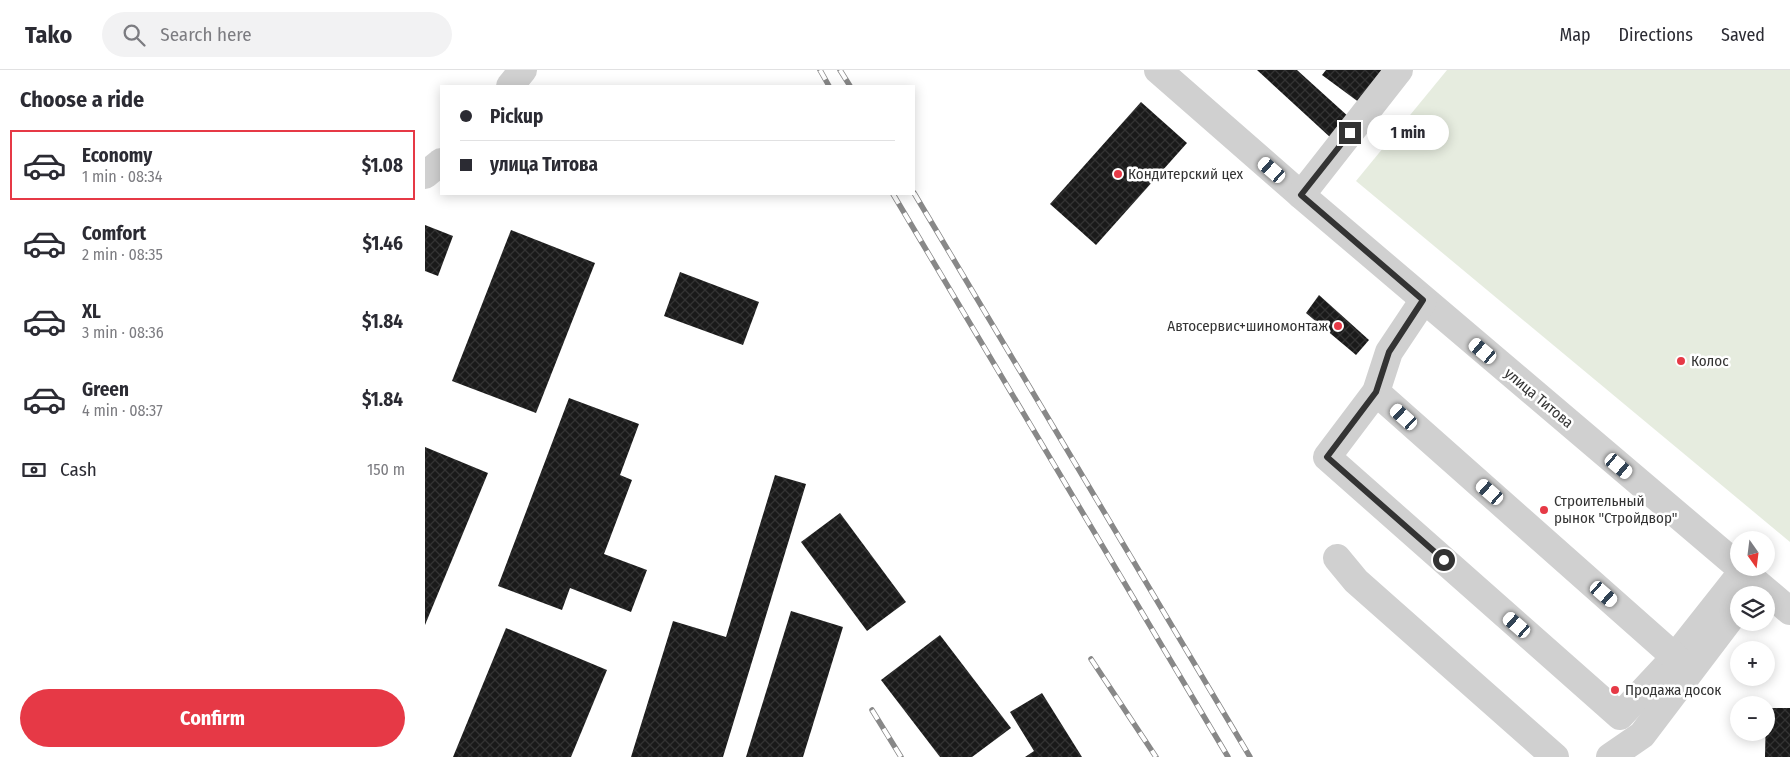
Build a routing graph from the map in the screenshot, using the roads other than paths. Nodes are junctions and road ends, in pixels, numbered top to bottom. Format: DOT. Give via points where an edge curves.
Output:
graph roads {
  1 [pos="523,70"];
  2 [pos="1158,70"];
  3 [pos="1399,70"];
  4 [pos="511,85"];
  5 [pos="440,163"];
  6 [pos="425,175"];
  7 [pos="1301,195"];
  8 [pos="1423,300"];
  9 [pos="1376,392"];
  10 [pos="1337,558"];
  11 [pos="1745,577"];
  12 [pos="1790,611"];
  13 [pos="1730,618"];
  14 [pos="1675,656"];
  15 [pos="1555,757"];
  16 [pos="1610,757"];
  1 -- 4 [label="street"];
  2 -- 7 [label="street, улица Титова"];
  3 -- 7 [label="street"];
  5 -- 6 [label="street"];
  7 -- 8 [label="street, улица Титова"];
  8 -- 9 [label="street" via="1389,352"];
  8 -- 11 [label="street, улица Титова"];
  9 -- 14 [label="street"];
  9 -- 14 [label="street" via="1327,457 1620,716"];
  10 -- 15 [label="street" via="1355,581"];
  11 -- 12 [label="street, улица Титова"];
  11 -- 14 [label="street"];
  13 -- 16 [label="street" via="1642,735"];
}
